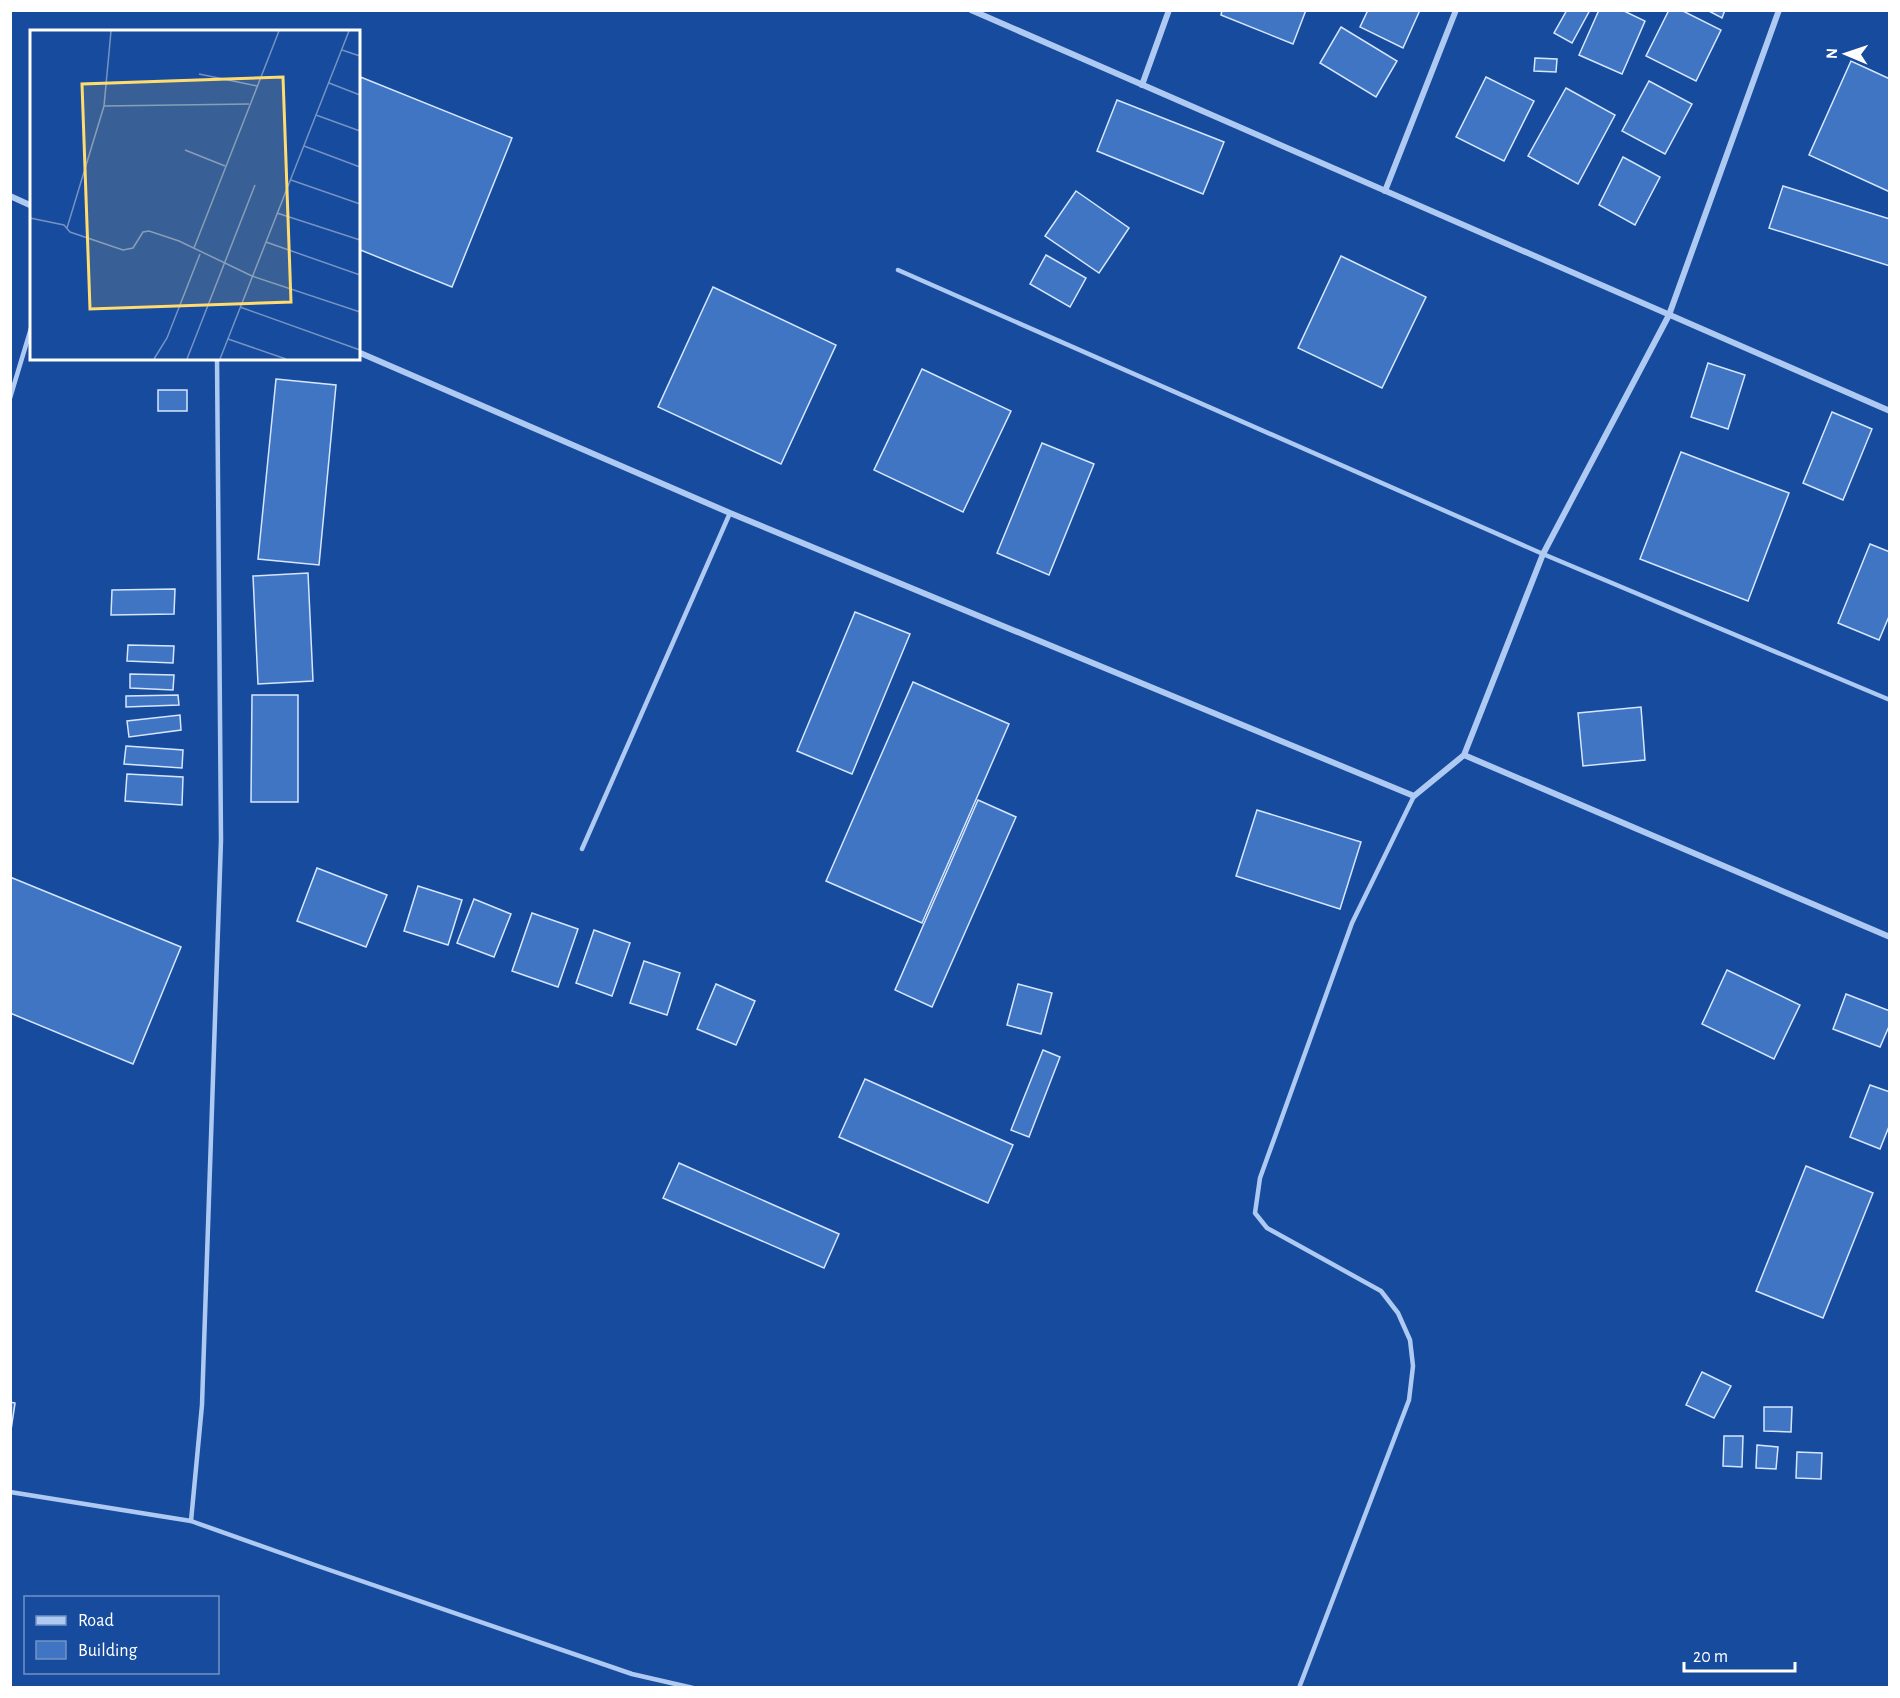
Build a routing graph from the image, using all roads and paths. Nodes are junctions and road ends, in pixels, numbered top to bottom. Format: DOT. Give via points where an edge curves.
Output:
graph roads {
  1 [pos="971,10"];
  2 [pos="1169,10"];
  3 [pos="1456,10"];
  4 [pos="1779,10"];
  5 [pos="1142,85"];
  6 [pos="1385,191"];
  7 [pos="10,196"];
  8 [pos="30,205"];
  9 [pos="898,270"];
  10 [pos="1669,315"];
  11 [pos="30,332"];
  12 [pos="360,353"];
  13 [pos="217,360"];
  14 [pos="10,398"];
  15 [pos="1890,411"];
  16 [pos="730,513"];
  17 [pos="1543,554"];
  18 [pos="1890,700"];
  19 [pos="1464,755"];
  20 [pos="1414,796"];
  21 [pos="582,849"];
  22 [pos="1890,937"];
  23 [pos="10,1492"];
  24 [pos="191,1521"];
  25 [pos="693,1688"];
  26 [pos="1299,1688"];
  1 -- 5 [label="street"];
  2 -- 5 [label="street"];
  3 -- 6 [label="street"];
  4 -- 10 [label="street"];
  5 -- 6 [label="street"];
  6 -- 10 [label="street"];
  7 -- 8 [label="street"];
  9 -- 17 [label="lane"];
  10 -- 15 [label="street"];
  10 -- 17 [label="street"];
  11 -- 14 [label="lane"];
  12 -- 16 [label="street"];
  13 -- 24 [label="lane" via="221,840 202,1405"];
  16 -- 20 [label="street"];
  16 -- 21 [label="lane"];
  17 -- 18 [label="lane"];
  17 -- 19 [label="street"];
  19 -- 20 [label="street"];
  19 -- 22 [label="street"];
  20 -- 26 [label="lane" via="1352,923 1260,1179 1255,1213 1267,1228 1381,1291 1398,1313 1410,1340 1413,1366 1409,1400"];
  23 -- 24 [label="lane"];
  24 -- 25 [label="lane" via="632,1674"];
}
